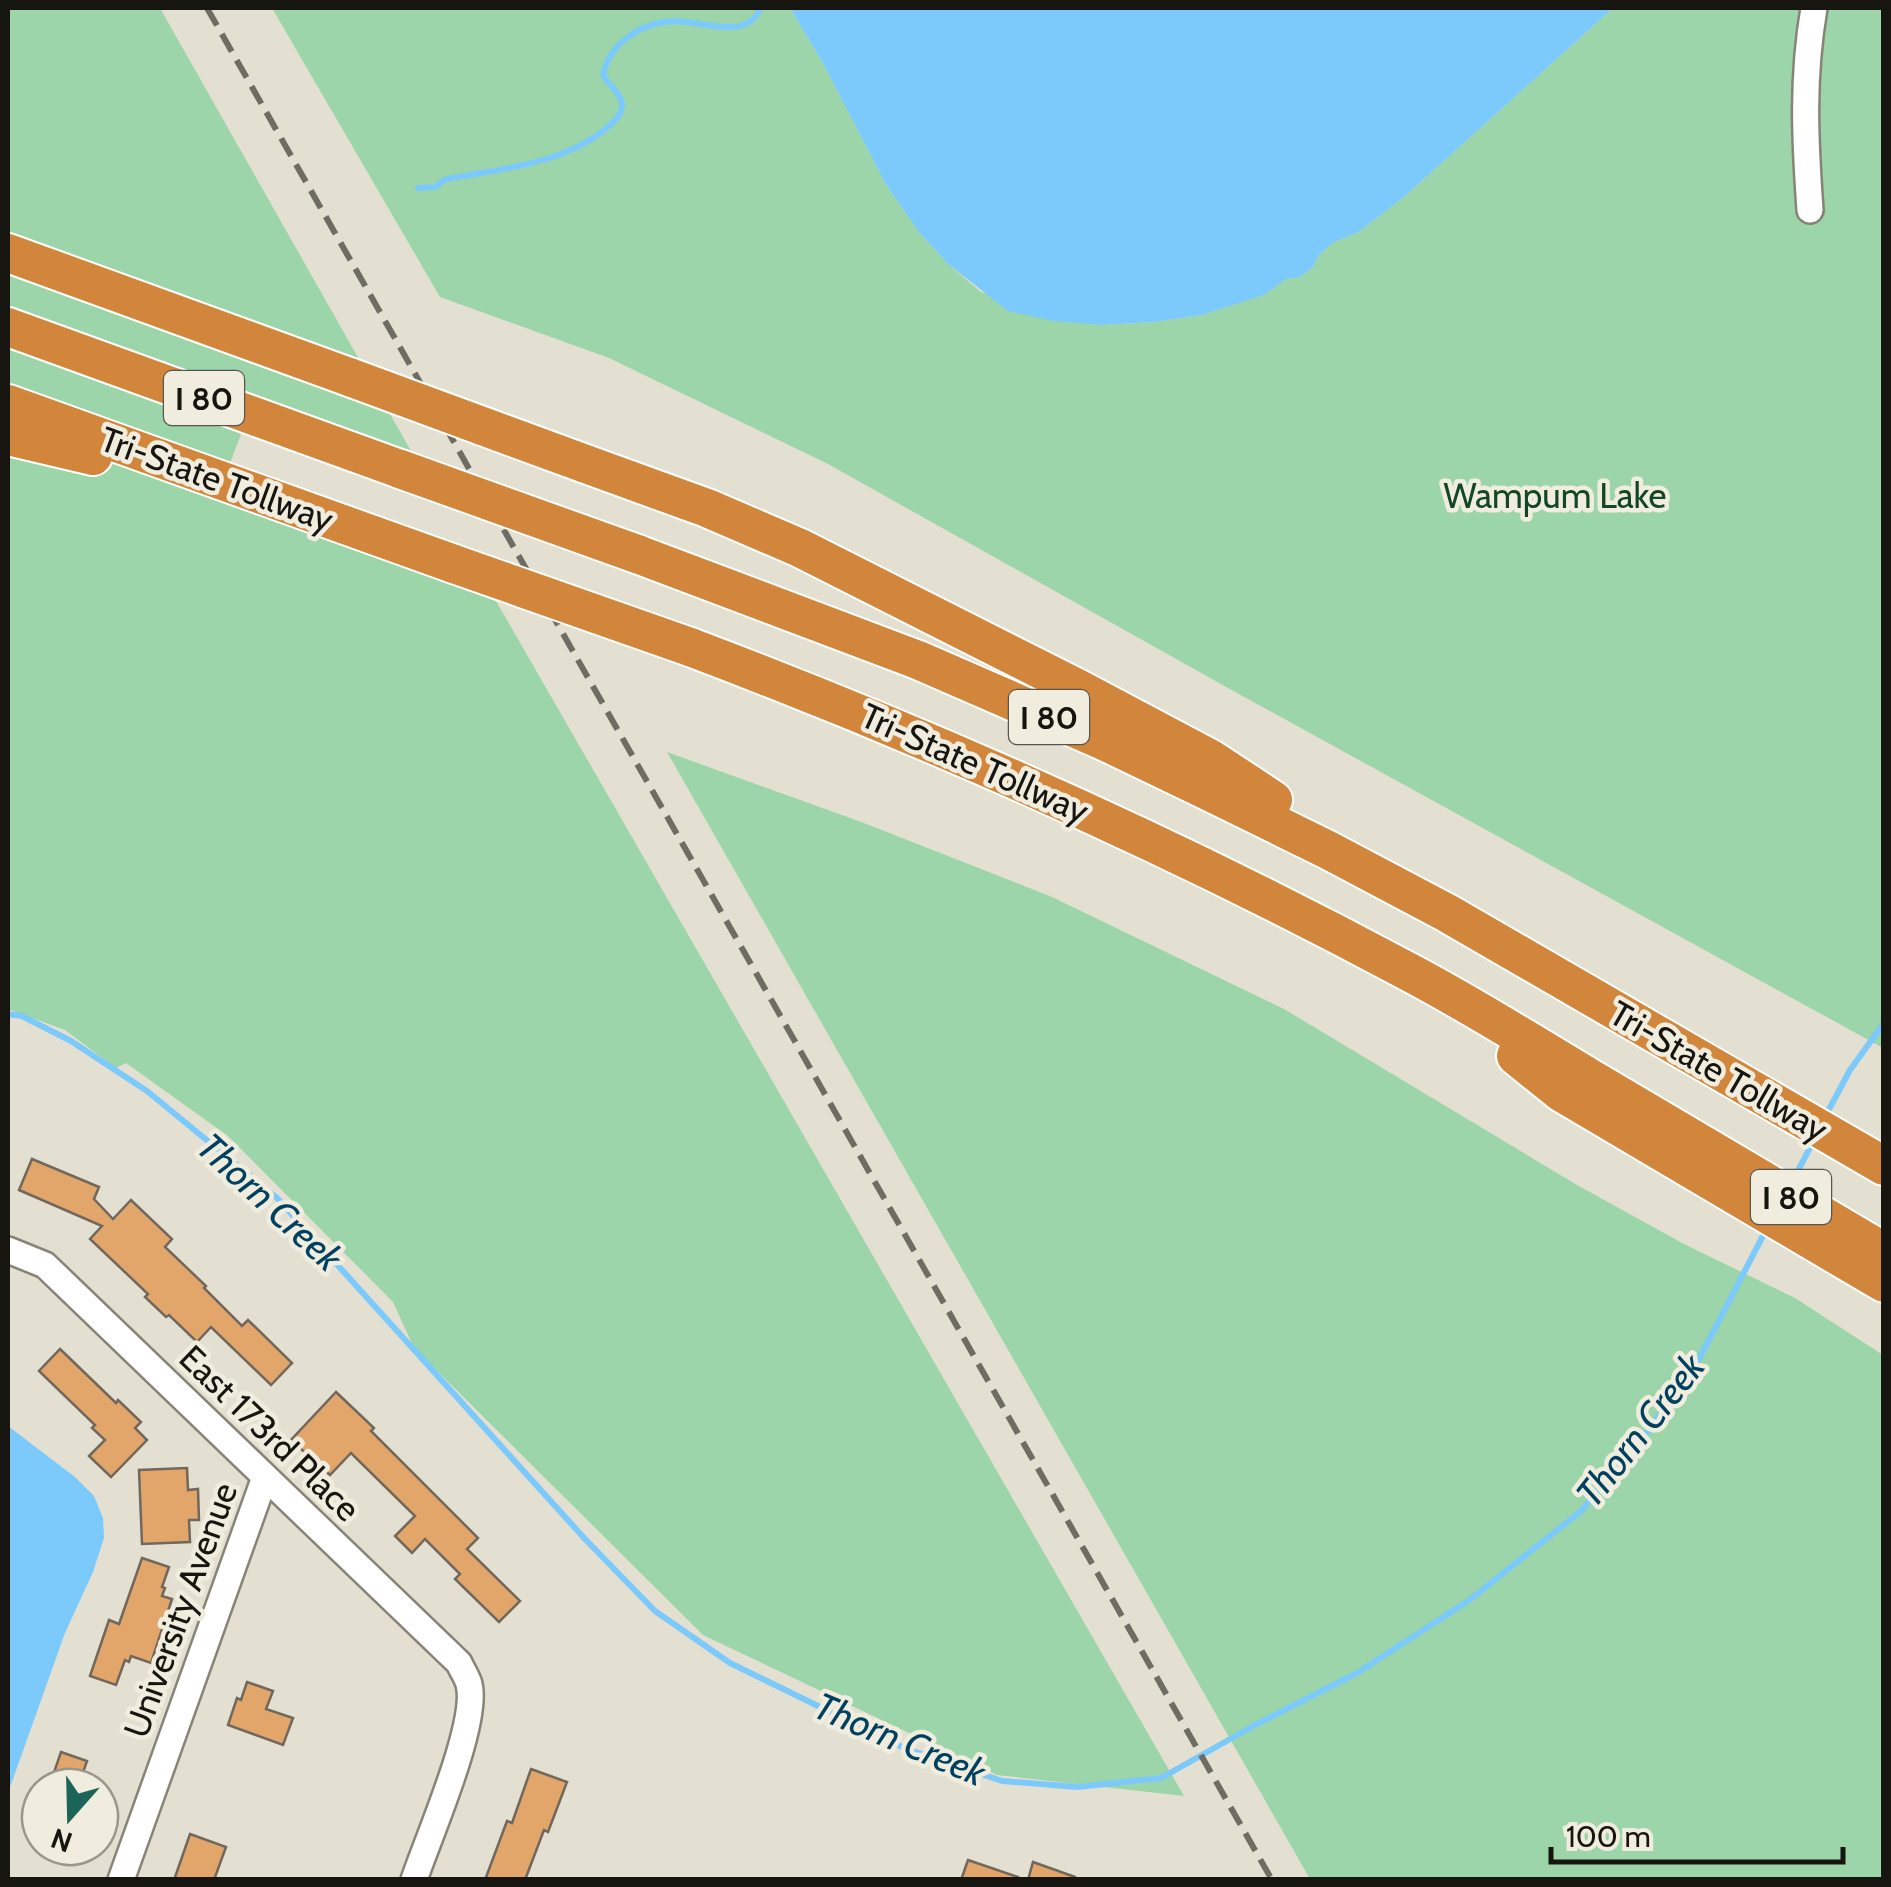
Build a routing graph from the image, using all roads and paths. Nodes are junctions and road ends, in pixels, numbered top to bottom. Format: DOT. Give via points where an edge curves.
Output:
graph roads {
  1 [pos="1814,8"];
  2 [pos="1810,210"];
  3 [pos="8,250"];
  4 [pos="8,328"];
  5 [pos="8,404"];
  6 [pos="8,436"];
  7 [pos="282,502"];
  8 [pos="1446,913"];
  9 [pos="1884,1166"];
  10 [pos="8,1250"];
  11 [pos="1879,1270"];
  12 [pos="264,1477"];
  13 [pos="121,1880"];
  14 [pos="414,1880"];
  1 -- 2 [label="street" via="1804,108"];
  3 -- 8 [label="highway, bridge" via="800,548 1211,760"];
  4 -- 8 [label="highway, Tri-State Tollway / I 80, bridge" via="918,660 1104,741"];
  5 -- 7 [label="highway, Tri-State Tollway / I 80"];
  6 -- 7 [label="highway"];
  7 -- 11 [label="highway, Tri-State Tollway / I 80, bridge" via="879,720 1085,810 1412,974 1562,1093 1692,1154"];
  8 -- 9 [label="highway, Tri-State Tollway / I 80"];
  10 -- 12 [label="street, East 173rd Place" via="45,1266"];
  12 -- 13 [label="street, University Avenue"];
  12 -- 14 [label="street, East 173rd Place" via="459,1663 469,1684 464,1740"];
}
